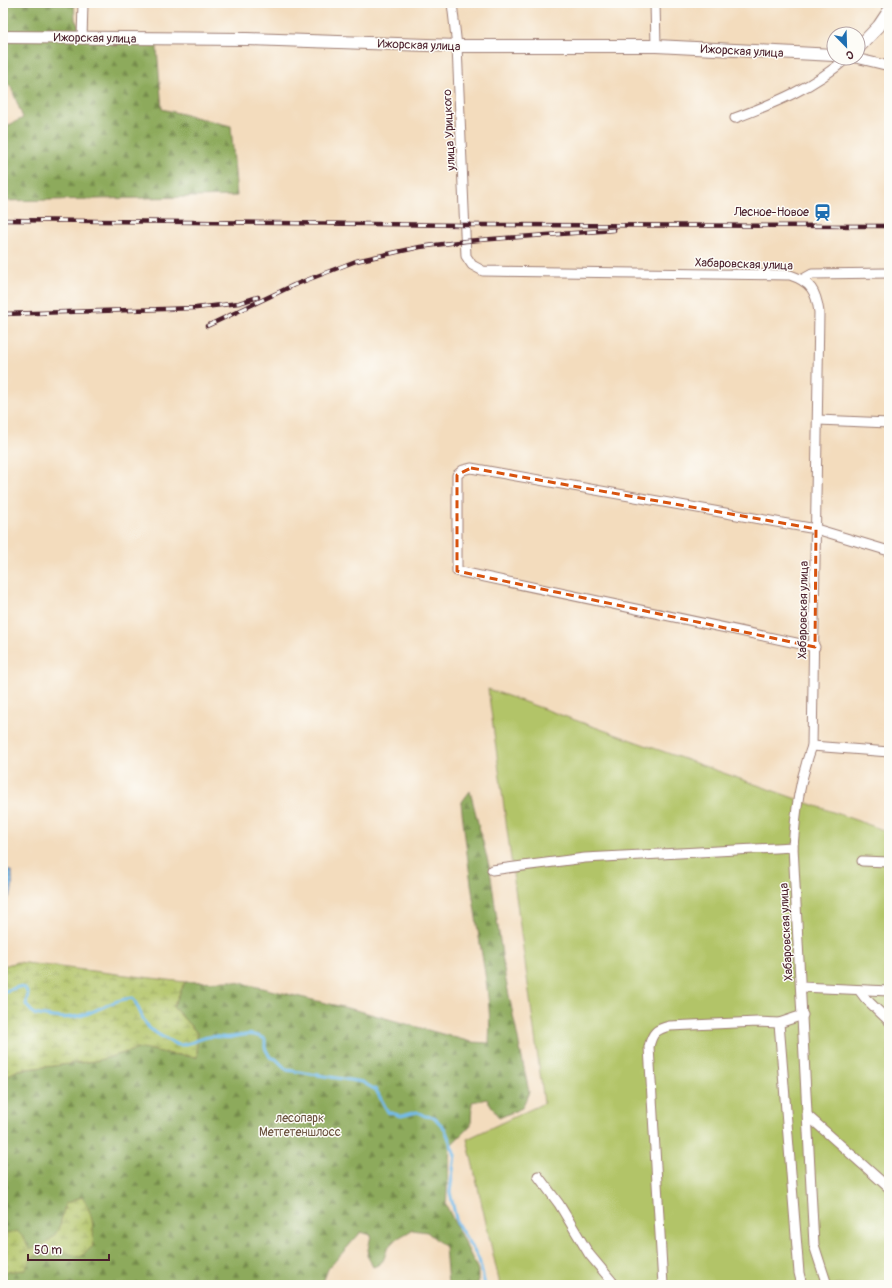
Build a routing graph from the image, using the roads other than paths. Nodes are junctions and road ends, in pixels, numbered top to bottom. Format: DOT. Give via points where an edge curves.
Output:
graph roads {
  1 [pos="83,3"];
  2 [pos="452,3"];
  3 [pos="655,3"];
  4 [pos="889,10"];
  5 [pos="3,37"];
  6 [pos="82,39"];
  7 [pos="866,40"];
  8 [pos="457,46"];
  9 [pos="656,46"];
  10 [pos="826,55"];
  11 [pos="866,60"];
  12 [pos="838,66"];
  13 [pos="889,66"];
  14 [pos="734,118"];
  15 [pos="466,256"];
  16 [pos="889,273"];
  17 [pos="803,279"];
  18 [pos="818,420"];
  19 [pos="889,423"];
  20 [pos="816,529"];
  21 [pos="889,551"];
  22 [pos="814,647"];
  23 [pos="812,746"];
  24 [pos="889,752"];
  25 [pos="793,847"];
  26 [pos="862,861"];
  27 [pos="889,862"];
  28 [pos="492,870"];
  29 [pos="802,987"];
  30 [pos="859,990"];
  31 [pos="889,991"];
  32 [pos="803,1015"];
  33 [pos="889,1021"];
  34 [pos="779,1023"];
  35 [pos="808,1116"];
  36 [pos="538,1176"];
  37 [pos="889,1188"];
  38 [pos="615,1285"];
  39 [pos="663,1285"];
  40 [pos="802,1285"];
  41 [pos="828,1285"];
  1 -- 6 [label="street"];
  2 -- 8 [label="street, улица Урицкого"];
  3 -- 9 [label="street"];
  4 -- 7 [label="street"];
  5 -- 6 [label="street, Ижорская улица"];
  6 -- 8 [label="street, Ижорская улица" via="246,38"];
  8 -- 9 [label="street, Ижорская улица"];
  8 -- 15 [label="street, улица Урицкого"];
  9 -- 10 [label="street, Ижорская улица"];
  11 -- 13 [label="street"];
  12 -- 14 [label="street" via="804,89"];
  15 -- 17 [label="street, Хабаровская улица" via="472,265 483,271 790,275"];
  16 -- 17 [label="street" via="812,274"];
  17 -- 18 [label="street, Хабаровская улица" via="811,286 817,298 819,312"];
  18 -- 19 [label="street"];
  18 -- 20 [label="street, Хабаровская улица"];
  20 -- 21 [label="street"];
  20 -- 22 [label="street, Хабаровская улица"];
  20 -- 22 [label="street" via="471,468 457,475 457,571"];
  22 -- 23 [label="street, Хабаровская улица"];
  23 -- 24 [label="street"];
  23 -- 25 [label="street, Хабаровская улица" via="802,774"];
  25 -- 28 [label="street" via="585,858"];
  25 -- 29 [label="street, Хабаровская улица"];
  26 -- 27 [label="street"];
  29 -- 30 [label="street"];
  29 -- 32 [label="street, Хабаровская улица"];
  30 -- 31 [label="street"];
  30 -- 33 [label="street"];
  32 -- 34 [label="street"];
  32 -- 35 [label="street, Хабаровская улица"];
  34 -- 39 [label="street" via="670,1026 658,1028 651,1036 649,1047"];
  34 -- 40 [label="street"];
  35 -- 37 [label="street"];
  35 -- 41 [label="street, Хабаровская улица" via="814,1245"];
  36 -- 38 [label="street" via="560,1204 589,1254"];
}
